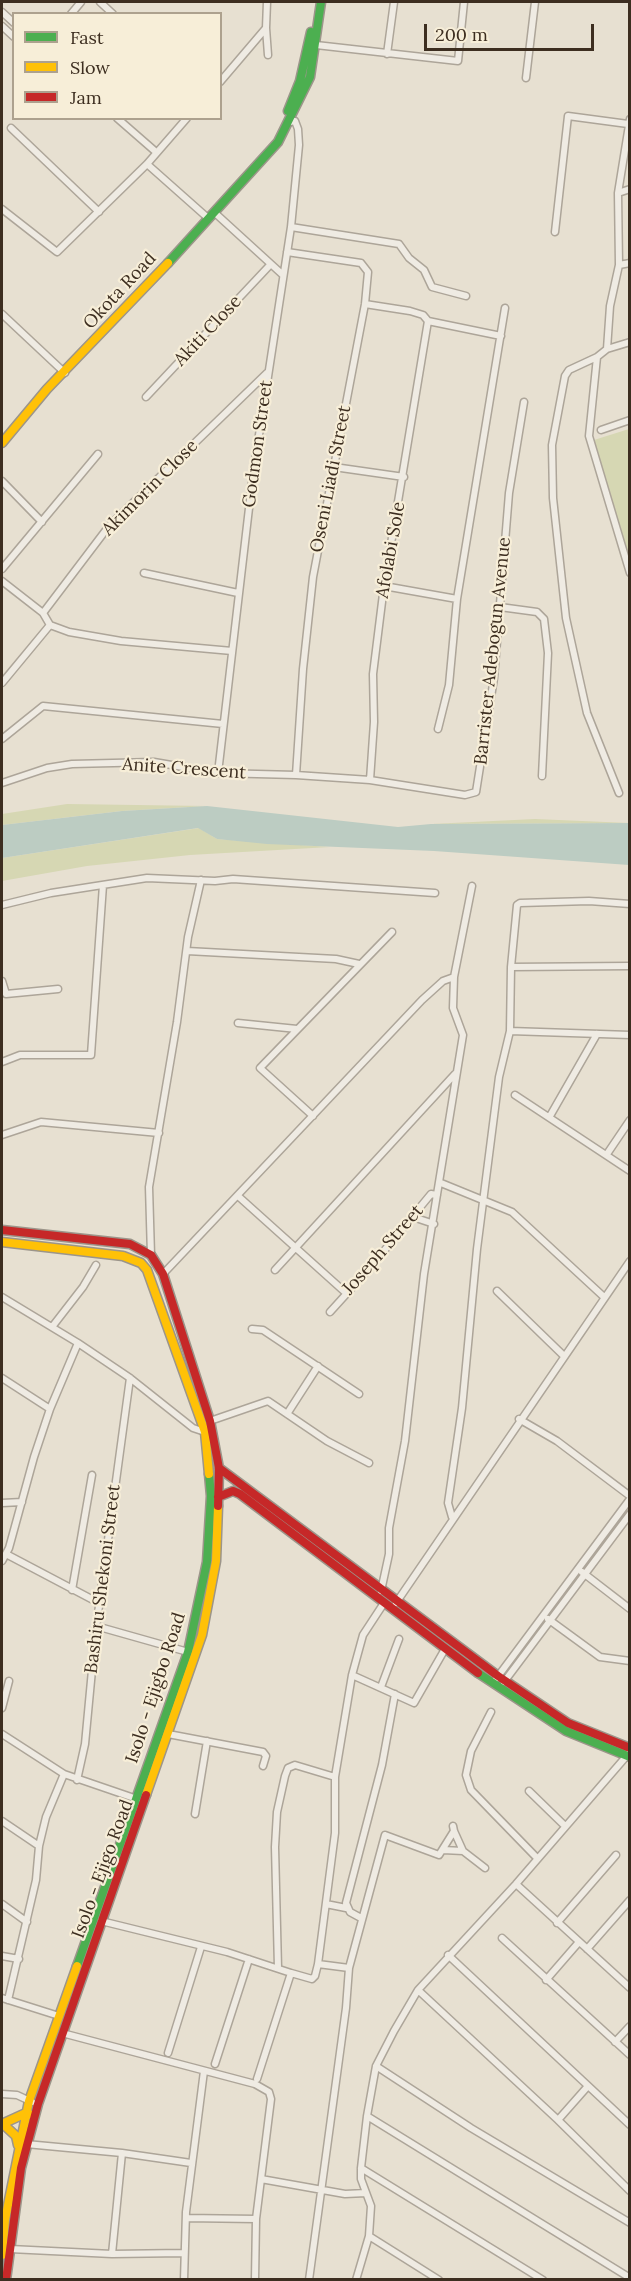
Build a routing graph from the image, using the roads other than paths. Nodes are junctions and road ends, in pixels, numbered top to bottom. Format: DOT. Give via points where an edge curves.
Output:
graph roads {
  1 [pos="267,2"];
  2 [pos="316,2"];
  3 [pos="321,2"];
  4 [pos="394,2"];
  5 [pos="464,2"];
  6 [pos="535,2"];
  7 [pos="266,28"];
  8 [pos="316,45"];
  9 [pos="387,54"];
  10 [pos="267,55"];
  11 [pos="526,78"];
  12 [pos="222,80"];
  13 [pos="119,120"];
  14 [pos="186,120"];
  15 [pos="290,122"];
  16 [pos="629,122"];
  17 [pos="10,129"];
  18 [pos="156,152"];
  19 [pos="261,160"];
  20 [pos="147,164"];
  21 [pos="630,189"];
  22 [pos="618,193"];
  23 [pos="2,209"];
  24 [pos="99,212"];
  25 [pos="212,216"];
  26 [pos="291,227"];
  27 [pos="555,231"];
  28 [pos="287,252"];
  29 [pos="630,263"];
  30 [pos="270,265"];
  31 [pos="619,266"];
  32 [pos="283,275"];
  33 [pos="466,296"];
  34 [pos="365,304"];
  35 [pos="505,308"];
  36 [pos="3,319"];
  37 [pos="428,321"];
  38 [pos="501,336"];
  39 [pos="630,342"];
  40 [pos="607,349"];
  41 [pos="597,357"];
  42 [pos="65,373"];
  43 [pos="268,373"];
  44 [pos="146,397"];
  45 [pos="524,402"];
  46 [pos="630,420"];
  47 [pos="600,430"];
  48 [pos="2,443"];
  49 [pos="98,454"];
  50 [pos="334,468"];
  51 [pos="404,477"];
  52 [pos="2,482"];
  53 [pos="42,522"];
  54 [pos="2,568"];
  55 [pos="144,573"];
  56 [pos="630,573"];
  57 [pos="2,581"];
  58 [pos="384,586"];
  59 [pos="238,593"];
  60 [pos="457,599"];
  61 [pos="500,607"];
  62 [pos="43,613"];
  63 [pos="50,625"];
  64 [pos="231,651"];
  65 [pos="2,683"];
  66 [pos="223,724"];
  67 [pos="438,729"];
  68 [pos="2,739"];
  69 [pos="218,773"];
  70 [pos="296,774"];
  71 [pos="542,776"];
  72 [pos="370,780"];
  73 [pos="2,783"];
  74 [pos="619,793"];
  75 [pos="201,880"];
  76 [pos="103,885"];
  77 [pos="472,886"];
  78 [pos="435,893"];
  79 [pos="630,904"];
  80 [pos="2,905"];
  81 [pos="392,932"];
  82 [pos="187,951"];
  83 [pos="359,964"];
  84 [pos="630,966"];
  85 [pos="511,967"];
  86 [pos="454,977"];
  87 [pos="2,981"];
  88 [pos="58,989"];
  89 [pos="238,1023"];
  90 [pos="297,1029"];
  91 [pos="510,1031"];
  92 [pos="597,1035"];
  93 [pos="630,1035"];
  94 [pos="2,1062"];
  95 [pos="455,1074"];
  96 [pos="515,1095"];
  97 [pos="313,1116"];
  98 [pos="550,1116"];
  99 [pos="630,1120"];
  100 [pos="159,1133"];
  101 [pos="2,1135"];
  102 [pos="607,1154"];
  103 [pos="630,1171"];
  104 [pos="441,1183"];
  105 [pos="437,1194"];
  106 [pos="238,1196"];
  107 [pos="484,1199"];
  108 [pos="413,1217"];
  109 [pos="434,1224"];
  110 [pos="2,1230"];
  111 [pos="2,1242"];
  112 [pos="296,1246"];
  113 [pos="151,1255"];
  114 [pos="630,1261"];
  115 [pos="96,1265"];
  116 [pos="275,1270"];
  117 [pos="163,1274"];
  118 [pos="497,1291"];
  119 [pos="346,1293"];
  120 [pos="2,1297"];
  121 [pos="604,1297"];
  122 [pos="330,1312"];
  123 [pos="52,1327"];
  124 [pos="252,1329"];
  125 [pos="78,1342"];
  126 [pos="564,1356"];
  127 [pos="318,1366"];
  128 [pos="2,1378"];
  129 [pos="130,1378"];
  130 [pos="359,1394"];
  131 [pos="50,1409"];
  132 [pos="287,1414"];
  133 [pos="519,1419"];
  134 [pos="210,1421"];
  135 [pos="205,1432"];
  136 [pos="369,1462"];
  137 [pos="219,1468"];
  138 [pos="92,1475"];
  139 [pos="218,1497"];
  140 [pos="630,1498"];
  141 [pos="22,1502"];
  142 [pos="2,1503"];
  143 [pos="630,1514"];
  144 [pos="452,1517"];
  145 [pos="6,1554"];
  146 [pos="2,1561"];
  147 [pos="577,1568"];
  148 [pos="585,1574"];
  149 [pos="72,1590"];
  150 [pos="381,1591"];
  151 [pos="99,1603"];
  152 [pos="384,1603"];
  153 [pos="396,1603"];
  154 [pos="630,1609"];
  155 [pos="543,1615"];
  156 [pos="550,1620"];
  157 [pos="96,1626"];
  158 [pos="399,1639"];
  159 [pos="445,1649"];
  160 [pos="188,1652"];
  161 [pos="630,1661"];
  162 [pos="352,1675"];
  163 [pos="9,1681"];
  164 [pos="499,1682"];
  165 [pos="381,1687"];
  166 [pos="395,1694"];
  167 [pos="2,1708"];
  168 [pos="491,1712"];
  169 [pos="2,1734"];
  170 [pos="168,1734"];
  171 [pos="207,1741"];
  172 [pos="629,1753"];
  173 [pos="263,1766"];
  174 [pos="64,1774"];
  175 [pos="335,1777"];
  176 [pos="77,1780"];
  177 [pos="529,1791"];
  178 [pos="137,1799"];
  179 [pos="195,1814"];
  180 [pos="2,1821"];
  181 [pos="565,1826"];
  182 [pos="39,1846"];
  183 [pos="443,1850"];
  184 [pos="463,1851"];
  185 [pos="616,1855"];
  186 [pos="537,1858"];
  187 [pos="485,1868"];
  188 [pos="516,1884"];
  189 [pos="630,1900"];
  190 [pos="2,1904"];
  191 [pos="326,1904"];
  192 [pos="346,1908"];
  193 [pos="361,1918"];
  194 [pos="101,1921"];
  195 [pos="27,1922"];
  196 [pos="557,1923"];
  197 [pos="502,1938"];
  198 [pos="579,1942"];
  199 [pos="201,1947"];
  200 [pos="587,1949"];
  201 [pos="448,1954"];
  202 [pos="2,1956"];
  203 [pos="19,1959"];
  204 [pos="249,1959"];
  205 [pos="318,1964"];
  206 [pos="278,1968"];
  207 [pos="349,1968"];
  208 [pos="291,1972"];
  209 [pos="546,1980"];
  210 [pos="630,1988"];
  211 [pos="418,1990"];
  212 [pos="5,1999"];
  213 [pos="59,2016"];
  214 [pos="630,2026"];
  215 [pos="61,2033"];
  216 [pos="615,2042"];
  217 [pos="168,2053"];
  218 [pos="630,2055"];
  219 [pos="215,2064"];
  220 [pos="376,2066"];
  221 [pos="204,2071"];
  222 [pos="257,2079"];
  223 [pos="588,2086"];
  224 [pos="2,2094"];
  225 [pos="34,2102"];
  226 [pos="30,2114"];
  227 [pos="366,2116"];
  228 [pos="558,2120"];
  229 [pos="2,2124"];
  230 [pos="630,2125"];
  231 [pos="22,2146"];
  232 [pos="122,2153"];
  233 [pos="191,2163"];
  234 [pos="361,2168"];
  235 [pos="261,2179"];
  236 [pos="322,2191"];
  237 [pos="630,2191"];
  238 [pos="366,2193"];
  239 [pos="186,2218"];
  240 [pos="256,2218"];
  241 [pos="630,2223"];
  242 [pos="369,2236"];
  243 [pos="4,2248"];
  244 [pos="183,2253"];
  245 [pos="112,2254"];
  246 [pos="2,2255"];
  247 [pos="630,2278"];
  248 [pos="6,2280"];
  249 [pos="184,2280"];
  250 [pos="255,2280"];
  251 [pos="309,2280"];
  252 [pos="356,2280"];
  253 [pos="439,2280"];
  254 [pos="543,2280"];
  1 -- 7 [label="street"];
  2 -- 19 [label="main road, Okota Road" via="300,81 282,126"];
  3 -- 8 [label="main road, Okota Road"];
  4 -- 9 [label="street"];
  5 -- 9 [label="street" via="458,62"];
  6 -- 11 [label="street"];
  7 -- 10 [label="street"];
  7 -- 12 [label="street"];
  8 -- 9 [label="street"];
  8 -- 15 [label="main road, Okota Road" via="310,77"];
  13 -- 18 [label="street"];
  14 -- 18 [label="street"];
  15 -- 19 [label="main road, Okota Road"];
  15 -- 26 [label="street, Godmon Street" via="295,121 299,145"];
  16 -- 22 [label="street"];
  16 -- 27 [label="street" via="568,116"];
  17 -- 24 [label="street"];
  18 -- 20 [label="street"];
  19 -- 25 [label="main road, Okota Road"];
  20 -- 24 [label="street"];
  20 -- 25 [label="street"];
  21 -- 22 [label="street"];
  22 -- 31 [label="street"];
  23 -- 24 [label="street" via="55,253"];
  25 -- 30 [label="street"];
  25 -- 42 [label="main road, Okota Road"];
  26 -- 28 [label="street, Godmon Street"];
  26 -- 33 [label="street" via="399,244 427,274 432,287"];
  28 -- 32 [label="street, Godmon Street"];
  28 -- 34 [label="street, Oseni Liadi Street" via="364,264 368,272"];
  29 -- 31 [label="street"];
  30 -- 32 [label="street"];
  30 -- 44 [label="street, Akiti Close"];
  31 -- 40 [label="street" via="610,306"];
  32 -- 43 [label="street, Godmon Street"];
  34 -- 37 [label="street" via="410,311"];
  34 -- 50 [label="street, Oseni Liadi Street"];
  35 -- 38 [label="street"];
  36 -- 42 [label="street"];
  37 -- 38 [label="street"];
  37 -- 51 [label="street, Afolabi Sole"];
  38 -- 60 [label="street"];
  39 -- 40 [label="street"];
  40 -- 41 [label="street"];
  41 -- 56 [label="street" via="589,436"];
  41 -- 74 [label="street" via="568,370 566,375 552,446 553,498 566,618 587,713"];
  42 -- 48 [label="main road, Okota Road"];
  43 -- 59 [label="street, Godmon Street"];
  43 -- 62 [label="street, Akimorin Close" via="109,526"];
  45 -- 61 [label="street, Barrister Adebogun Avenue" via="509,493"];
  46 -- 47 [label="street"];
  49 -- 53 [label="street"];
  50 -- 51 [label="street"];
  50 -- 70 [label="street, Oseni Liadi Street" via="313,577"];
  51 -- 58 [label="street, Afolabi Sole"];
  52 -- 53 [label="street"];
  53 -- 54 [label="street"];
  55 -- 59 [label="street"];
  57 -- 62 [label="street"];
  58 -- 60 [label="street"];
  58 -- 72 [label="street, Afolabi Sole" via="373,674"];
  59 -- 64 [label="street, Godmon Street"];
  60 -- 67 [label="street" via="449,684"];
  61 -- 71 [label="street" via="537,612 544,619 548,653"];
  61 -- 72 [label="street, Barrister Adebogun Avenue" via="494,678 476,792 465,795"];
  62 -- 63 [label="street"];
  63 -- 64 [label="street" via="112,639"];
  63 -- 65 [label="street"];
  64 -- 66 [label="street, Godmon Street"];
  66 -- 68 [label="street" via="43,706"];
  66 -- 69 [label="street, Godmon Street"];
  69 -- 70 [label="street, Anite Crescent"];
  69 -- 73 [label="street, Anite Crescent" via="154,762 72,764"];
  70 -- 72 [label="street, Anite Crescent"];
  75 -- 76 [label="street" via="147,878"];
  75 -- 78 [label="street"];
  75 -- 82 [label="street"];
  76 -- 80 [label="street"];
  76 -- 94 [label="street" via="91,1055 20,1055"];
  77 -- 86 [label="street"];
  79 -- 85 [label="street" via="518,903"];
  81 -- 83 [label="street"];
  82 -- 83 [label="street" via="336,959"];
  82 -- 100 [label="street"];
  83 -- 90 [label="street"];
  84 -- 85 [label="street"];
  85 -- 91 [label="street"];
  86 -- 95 [label="street" via="453,1008 463,1035"];
  86 -- 97 [label="street" via="442,981 422,1000"];
  87 -- 88 [label="street" via="6,994"];
  89 -- 90 [label="street"];
  90 -- 97 [label="street" via="260,1068"];
  91 -- 92 [label="street"];
  91 -- 107 [label="street" via="499,1077"];
  92 -- 93 [label="street"];
  92 -- 98 [label="street"];
  95 -- 104 [label="street"];
  95 -- 112 [label="street"];
  96 -- 98 [label="street"];
  97 -- 106 [label="street"];
  98 -- 102 [label="street"];
  99 -- 102 [label="street"];
  100 -- 101 [label="street" via="41,1122"];
  100 -- 113 [label="street" via="149,1187"];
  102 -- 103 [label="street"];
  104 -- 105 [label="street"];
  104 -- 107 [label="street"];
  105 -- 108 [label="street, Joseph Street" via="431,1194"];
  105 -- 109 [label="street"];
  106 -- 112 [label="street"];
  106 -- 117 [label="street"];
  107 -- 121 [label="street" via="513,1212"];
  107 -- 144 [label="street" via="448,1503"];
  108 -- 109 [label="street"];
  108 -- 119 [label="street, Joseph Street"];
  109 -- 150 [label="street"];
  110 -- 113 [label="main road" via="130,1244"];
  111 -- 135 [label="main road, Isolo - Ejigbo Road" via="123,1256 141,1263 152,1279"];
  112 -- 116 [label="street"];
  112 -- 119 [label="street"];
  113 -- 117 [label="main road"];
  114 -- 121 [label="street"];
  115 -- 123 [label="street"];
  117 -- 134 [label="main road"];
  118 -- 126 [label="street"];
  119 -- 122 [label="street, Joseph Street"];
  120 -- 123 [label="street"];
  121 -- 126 [label="street"];
  123 -- 125 [label="street"];
  124 -- 127 [label="street" via="262,1330"];
  125 -- 129 [label="street"];
  125 -- 131 [label="street"];
  126 -- 133 [label="street"];
  127 -- 130 [label="street"];
  127 -- 132 [label="street"];
  128 -- 131 [label="street"];
  129 -- 135 [label="street" via="193,1428"];
  129 -- 151 [label="street, Bashiru Shekoni Street"];
  131 -- 141 [label="street"];
  132 -- 134 [label="street" via="262,1401"];
  132 -- 136 [label="street" via="327,1441"];
  133 -- 140 [label="street" via="557,1441"];
  133 -- 144 [label="street"];
  134 -- 137 [label="main road"];
  135 -- 160 [label="main road, Isolo - Ejigbo Road" via="210,1472 208,1550"];
  137 -- 139 [label="main road, Isolo - Ejigo Road"];
  137 -- 150 [label="main road"];
  138 -- 149 [label="street"];
  139 -- 152 [label="main road" via="232,1491 240,1494"];
  139 -- 170 [label="main road, Isolo - Ejigo Road" via="215,1563 205,1623"];
  140 -- 147 [label="street"];
  141 -- 142 [label="street"];
  141 -- 145 [label="street"];
  143 -- 148 [label="street"];
  144 -- 153 [label="street"];
  145 -- 146 [label="street"];
  145 -- 149 [label="street"];
  147 -- 148 [label="street"];
  147 -- 155 [label="street"];
  148 -- 154 [label="street"];
  148 -- 156 [label="street"];
  149 -- 151 [label="street"];
  150 -- 153 [label="main road"];
  151 -- 157 [label="street, Bashiru Shekoni Street"];
  152 -- 159 [label="main road"];
  152 -- 162 [label="street" via="363,1635"];
  153 -- 164 [label="main road"];
  155 -- 156 [label="street"];
  155 -- 164 [label="street"];
  156 -- 161 [label="street" via="600,1657"];
  156 -- 164 [label="street"];
  157 -- 160 [label="street"];
  157 -- 176 [label="street, Bashiru Shekoni Street" via="85,1744"];
  158 -- 165 [label="street"];
  159 -- 164 [label="main road"];
  159 -- 166 [label="street" via="414,1703"];
  160 -- 178 [label="main road, Isolo - Ejigbo Road"];
  162 -- 165 [label="street"];
  162 -- 175 [label="street"];
  163 -- 167 [label="street"];
  164 -- 172 [label="main road" via="566,1731"];
  165 -- 166 [label="street"];
  166 -- 192 [label="street" via="382,1765"];
  168 -- 186 [label="street" via="471,1750 466,1775 471,1790"];
  169 -- 174 [label="street"];
  170 -- 171 [label="street"];
  170 -- 194 [label="main road, Isolo - Ejigo Road"];
  171 -- 173 [label="street" via="265,1753"];
  171 -- 179 [label="street"];
  172 -- 181 [label="street"];
  174 -- 176 [label="street"];
  174 -- 182 [label="street" via="49,1806"];
  175 -- 191 [label="street" via="335,1833"];
  175 -- 206 [label="street" via="295,1765 288,1768 285,1776 275,1847"];
  176 -- 178 [label="street"];
  177 -- 181 [label="street"];
  178 -- 213 [label="main road, Isolo - Ejigbo Road"];
  180 -- 182 [label="street"];
  181 -- 186 [label="street"];
  182 -- 195 [label="street"];
  183 -- 184 [label="street"];
  183 -- 184 [label="street" via="453,1829"];
  183 -- 193 [label="street" via="436,1855 385,1835"];
  184 -- 187 [label="street"];
  185 -- 196 [label="street"];
  186 -- 188 [label="street"];
  188 -- 196 [label="street"];
  188 -- 201 [label="street"];
  189 -- 200 [label="street"];
  190 -- 195 [label="street"];
  191 -- 192 [label="street"];
  191 -- 205 [label="street"];
  192 -- 193 [label="street"];
  193 -- 207 [label="street"];
  194 -- 199 [label="street"];
  194 -- 215 [label="main road, Isolo - Ejigo Road"];
  195 -- 203 [label="street"];
  196 -- 198 [label="street"];
  197 -- 209 [label="street"];
  198 -- 200 [label="street"];
  198 -- 209 [label="street"];
  199 -- 204 [label="street"];
  199 -- 217 [label="street"];
  200 -- 210 [label="street"];
  201 -- 211 [label="street"];
  201 -- 223 [label="street"];
  202 -- 203 [label="street"];
  203 -- 212 [label="street"];
  204 -- 206 [label="street"];
  204 -- 219 [label="street"];
  205 -- 207 [label="street"];
  205 -- 208 [label="street" via="314,1978"];
  206 -- 208 [label="street"];
  207 -- 236 [label="street"];
  208 -- 222 [label="street"];
  209 -- 216 [label="street"];
  211 -- 220 [label="street"];
  211 -- 228 [label="street"];
  212 -- 213 [label="street"];
  213 -- 225 [label="main road, Isolo - Ejigbo Road"];
  214 -- 216 [label="street"];
  215 -- 221 [label="street"];
  215 -- 225 [label="main road, Isolo - Ejigo Road"];
  216 -- 218 [label="street"];
  220 -- 227 [label="street"];
  220 -- 241 [label="street"];
  221 -- 233 [label="street"];
  221 -- 235 [label="street" via="265,2087 269,2092"];
  223 -- 228 [label="street"];
  223 -- 230 [label="street"];
  224 -- 225 [label="street"];
  225 -- 226 [label="main road, Isolo - Ejigbo Road"];
  226 -- 229 [label="main road"];
  226 -- 231 [label="main road, Isolo - Ejigbo Road"];
  227 -- 234 [label="street"];
  227 -- 247 [label="street"];
  228 -- 237 [label="street"];
  229 -- 231 [label="main road"];
  231 -- 232 [label="street"];
  231 -- 243 [label="main road, Isolo - Ejigbo Road"];
  232 -- 233 [label="street"];
  232 -- 245 [label="street"];
  233 -- 239 [label="street"];
  234 -- 238 [label="street"];
  234 -- 254 [label="street"];
  235 -- 236 [label="street"];
  235 -- 240 [label="street"];
  236 -- 238 [label="street"];
  236 -- 251 [label="street"];
  238 -- 242 [label="street" via="371,2206"];
  239 -- 240 [label="street"];
  239 -- 244 [label="street"];
  240 -- 250 [label="street"];
  242 -- 252 [label="street"];
  242 -- 253 [label="street"];
  243 -- 245 [label="street"];
  243 -- 246 [label="main road, Isolo - Ejigbo Road"];
  243 -- 248 [label="main road"];
  244 -- 245 [label="street"];
  244 -- 249 [label="street"];
}
